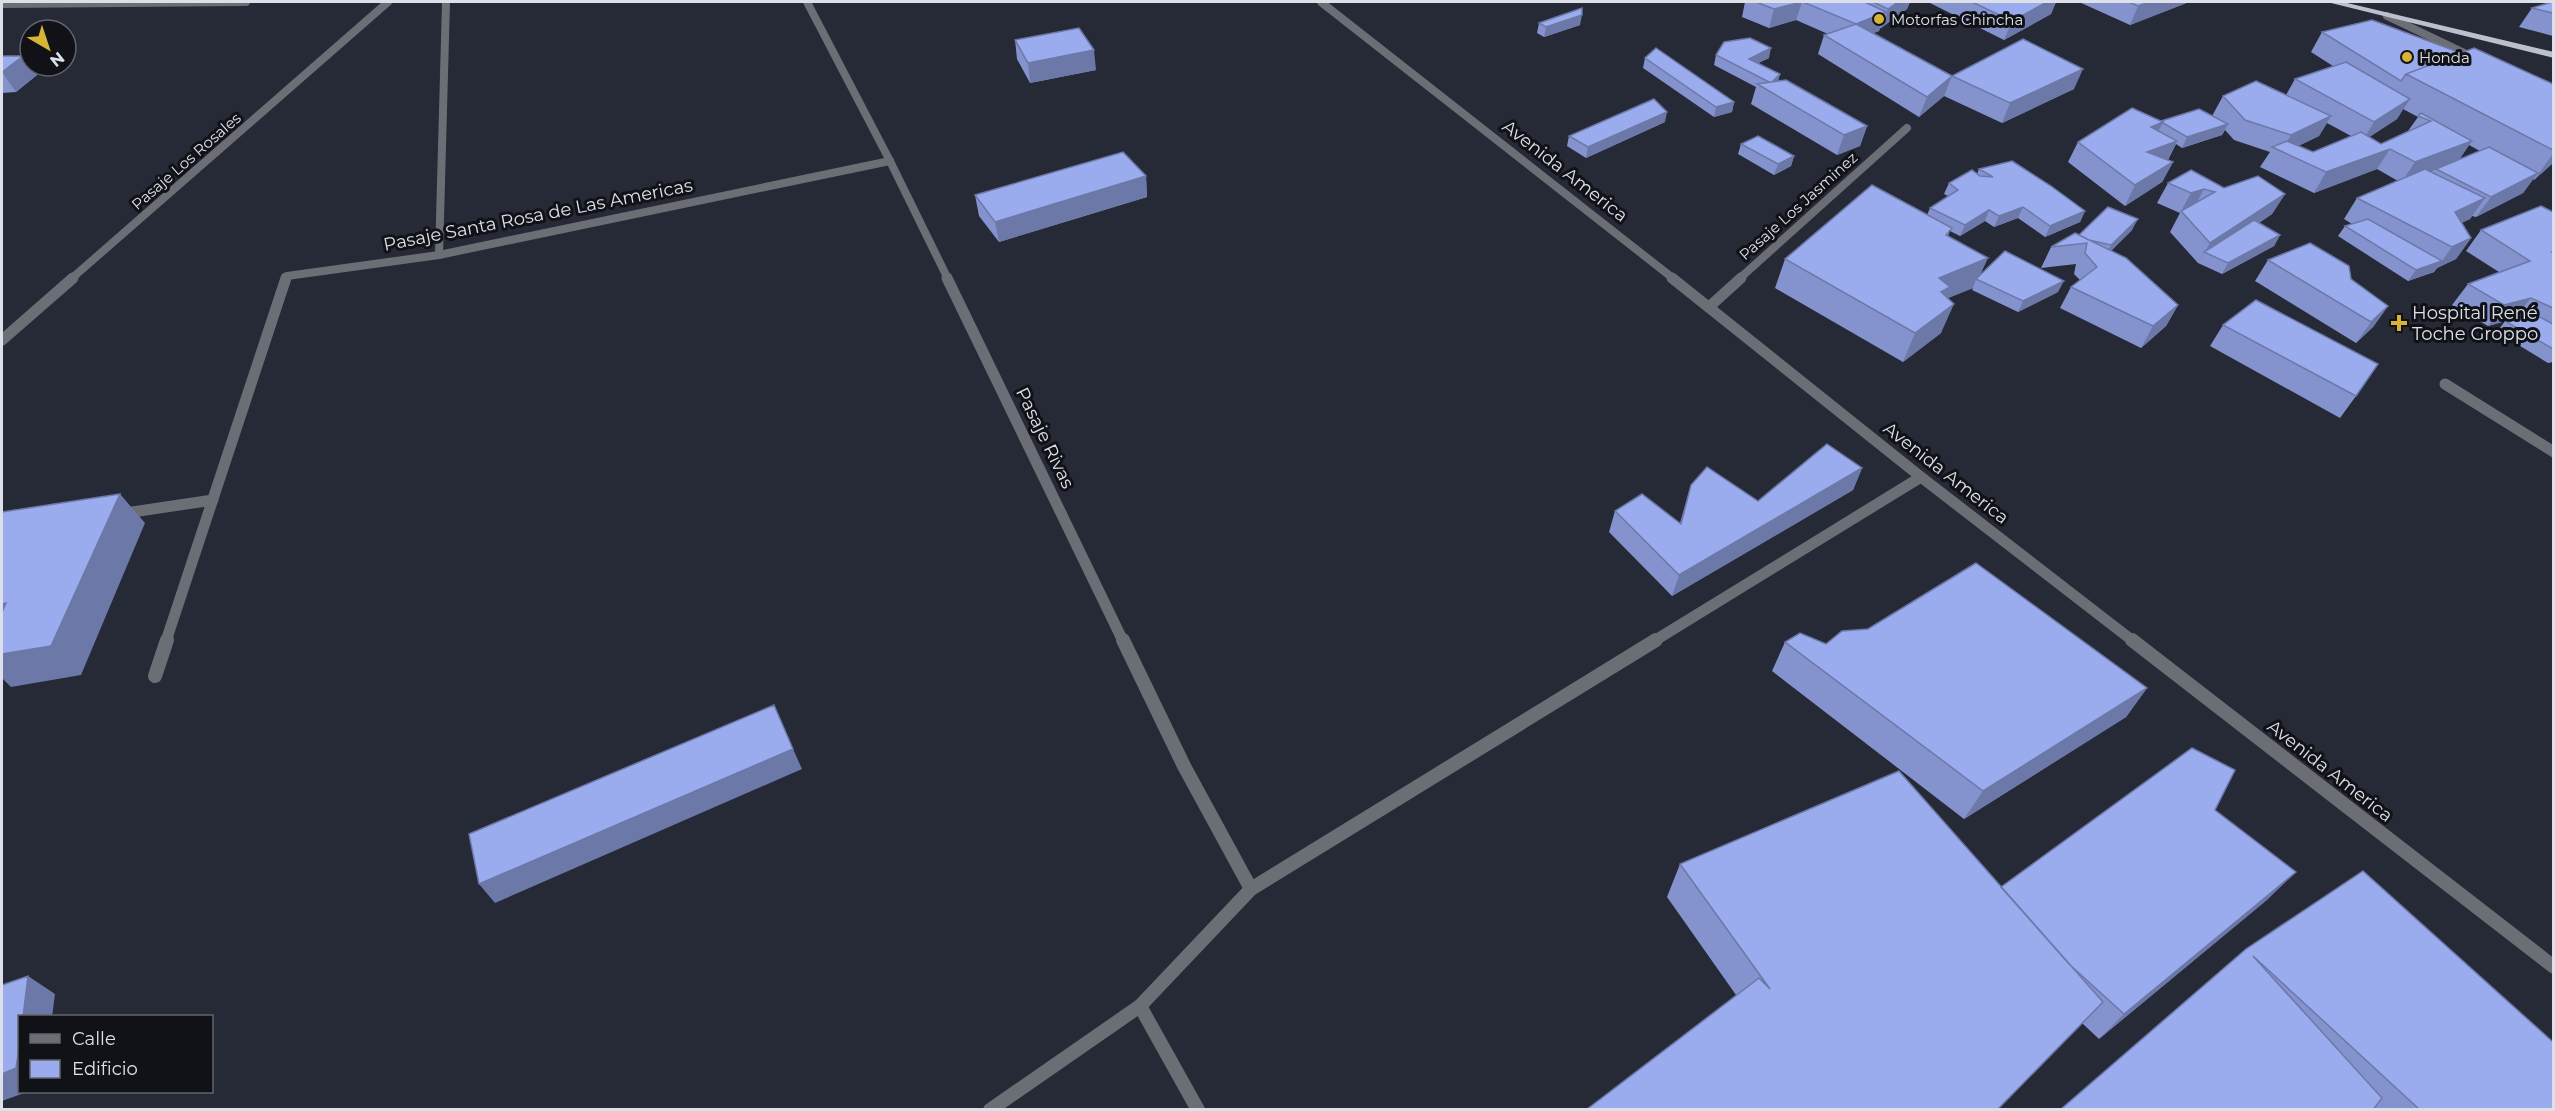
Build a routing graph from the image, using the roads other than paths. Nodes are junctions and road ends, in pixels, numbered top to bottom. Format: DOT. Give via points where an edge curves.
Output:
graph roads {
  1 [pos="246,2"];
  2 [pos="388,2"];
  3 [pos="446,2"];
  4 [pos="807,2"];
  5 [pos="1321,2"];
  6 [pos="2332,2"];
  7 [pos="39,3"];
  8 [pos="2,4"];
  9 [pos="2387,16"];
  10 [pos="2553,55"];
  11 [pos="2481,61"];
  12 [pos="1907,128"];
  13 [pos="890,161"];
  14 [pos="439,255"];
  15 [pos="1710,307"];
  16 [pos="2,340"];
  17 [pos="2445,384"];
  18 [pos="2553,452"];
  19 [pos="1921,477"];
  20 [pos="213,500"];
  21 [pos="107,516"];
  22 [pos="155,676"];
  23 [pos="1251,889"];
  24 [pos="2553,967"];
  25 [pos="1140,1006"];
  26 [pos="990,1110"];
  27 [pos="1198,1110"];
  1 -- 7 [label="street"];
  2 -- 16 [label="street, Pasaje Los Rosales"];
  3 -- 14 [label="street"];
  4 -- 13 [label="street, Pasaje Rivas"];
  5 -- 15 [label="street, Avenida America"];
  6 -- 9 [label="highway"];
  7 -- 8 [label="street"];
  9 -- 10 [label="highway"];
  9 -- 11 [label="street"];
  12 -- 15 [label="street, Pasaje Los Jasminez"];
  13 -- 14 [label="street, Pasaje Santa Rosa de Las Americas"];
  13 -- 23 [label="street, Pasaje Rivas" via="1184,766"];
  14 -- 20 [label="street, Pasaje Santa Rosa de Las Americas" via="287,276"];
  15 -- 19 [label="street, Avenida America"];
  17 -- 18 [label="street"];
  19 -- 23 [label="street"];
  19 -- 24 [label="street, Avenida America"];
  20 -- 21 [label="street"];
  20 -- 22 [label="street, Pasaje Santa Rosa de Las Americas"];
  23 -- 25 [label="street"];
  25 -- 26 [label="street"];
  25 -- 27 [label="street"];
}
